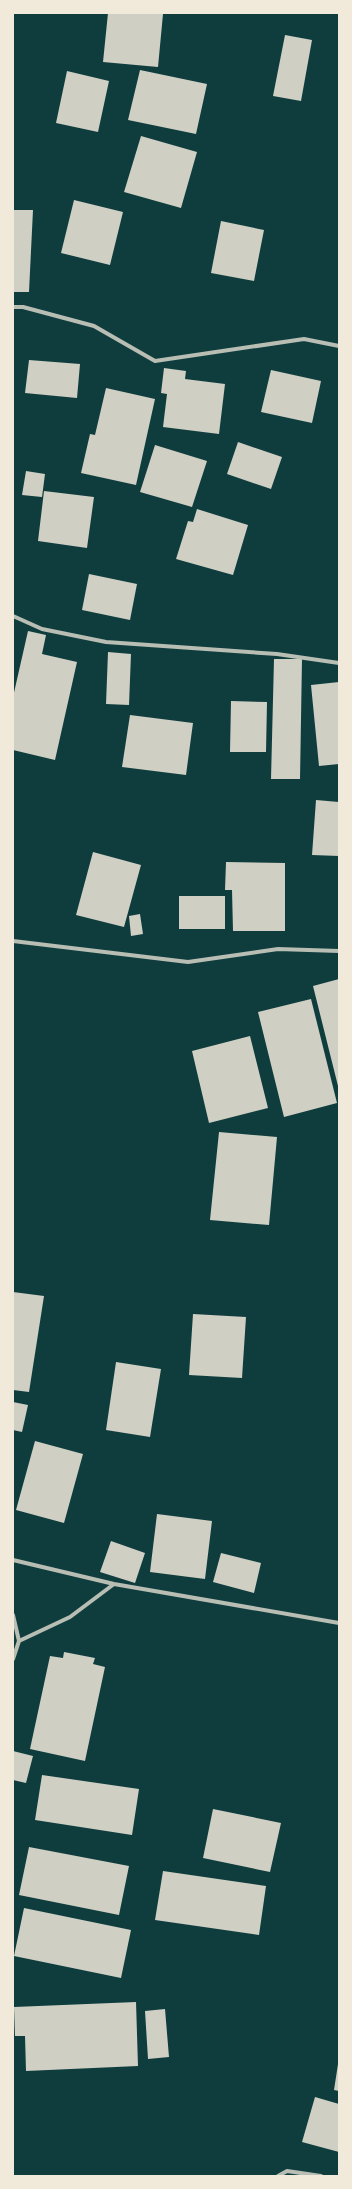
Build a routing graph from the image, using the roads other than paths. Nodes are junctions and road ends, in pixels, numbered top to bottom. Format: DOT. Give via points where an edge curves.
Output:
graph roads {
  1 [pos="13,307"];
  2 [pos="339,346"];
  3 [pos="13,616"];
  4 [pos="339,663"];
  5 [pos="13,941"];
  6 [pos="339,951"];
  7 [pos="13,1560"];
  8 [pos="114,1584"];
  9 [pos="13,1615"];
  10 [pos="339,1624"];
  11 [pos="19,1641"];
  12 [pos="13,1659"];
  13 [pos="278,2176"];
  14 [pos="321,2176"];
  1 -- 2 [label="street" via="23,307 94,326 155,361 304,339"];
  3 -- 4 [label="street" via="42,629 106,642 277,654"];
  5 -- 6 [label="street" via="188,962 278,949"];
  7 -- 8 [label="street"];
  8 -- 10 [label="street"];
  8 -- 11 [label="street" via="70,1617"];
  9 -- 11 [label="street"];
  11 -- 12 [label="street"];
  13 -- 14 [label="street" via="287,2171"];
}
